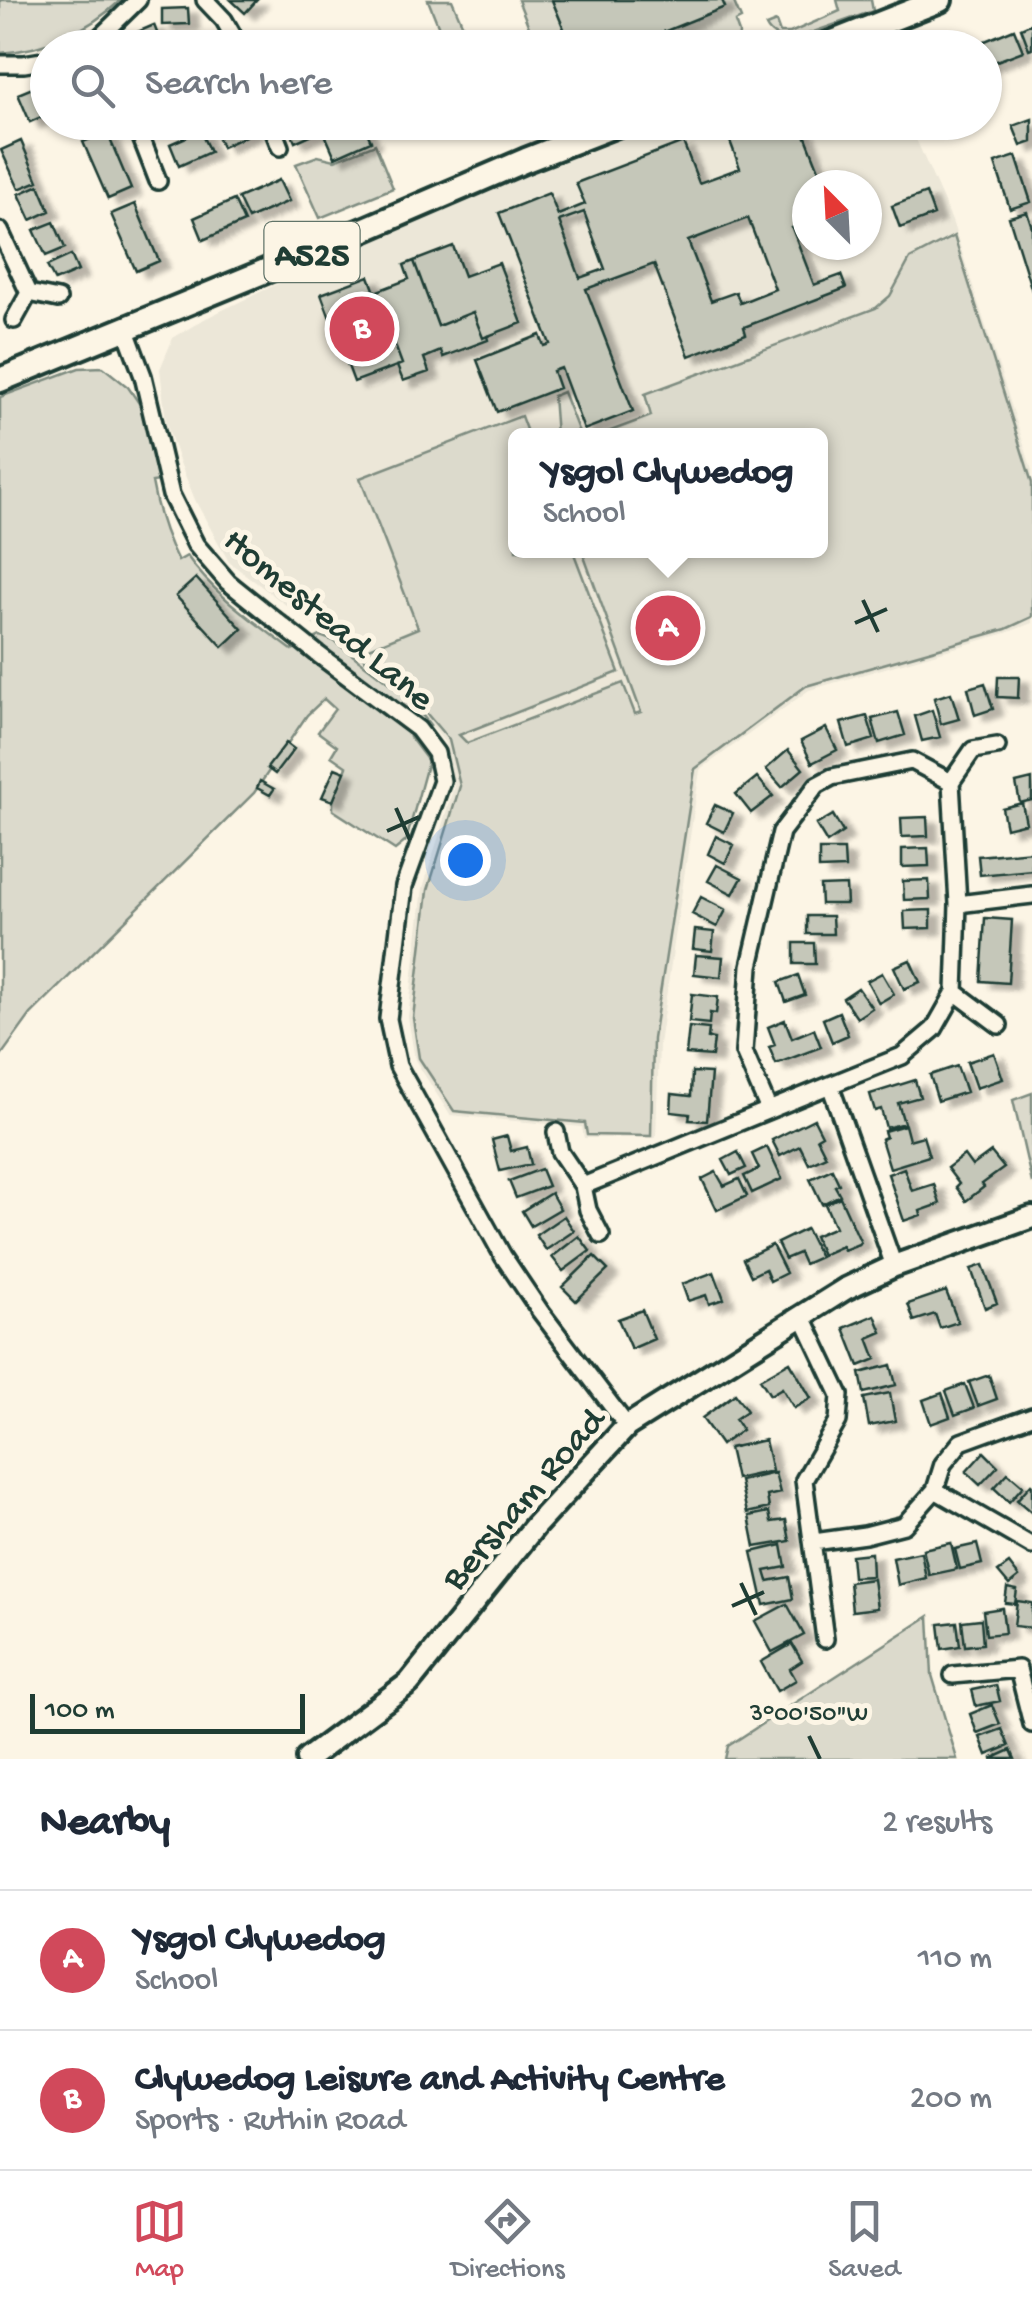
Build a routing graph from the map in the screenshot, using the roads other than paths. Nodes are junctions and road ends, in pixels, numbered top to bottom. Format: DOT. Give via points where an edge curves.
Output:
graph roads {
  1 [pos="138,0"];
  2 [pos="204,0"];
  3 [pos="940,0"];
  4 [pos="107,30"];
  5 [pos="230,30"];
  6 [pos="864,30"];
  7 [pos="30,63"];
  8 [pos="0,64"];
  9 [pos="142,140"];
  10 [pos="277,140"];
  11 [pos="578,140"];
  12 [pos="280,147"];
  13 [pos="158,181"];
  14 [pos="0,231"];
  15 [pos="29,293"];
  16 [pos="58,299"];
  17 [pos="14,320"];
  18 [pos="125,328"];
  19 [pos="0,380"];
  20 [pos="997,746"];
  21 [pos="951,782"];
  22 [pos="1032,896"];
  23 [pos="958,904"];
  24 [pos="955,992"];
  25 [pos="999,1025"];
  26 [pos="830,1086"];
  27 [pos="769,1110"];
  28 [pos="556,1132"];
  29 [pos="583,1186"];
  30 [pos="1032,1218"];
  31 [pos="600,1235"];
  32 [pos="894,1266"];
  33 [pos="803,1317"];
  34 [pos="1032,1416"];
  35 [pos="627,1426"];
  36 [pos="934,1490"];
  37 [pos="814,1542"];
  38 [pos="1032,1546"];
  39 [pos="825,1639"];
  40 [pos="953,1675"];
  41 [pos="1032,1724"];
  42 [pos="307,1759"];
  1 -- 4 [label="street"];
  2 -- 5 [label="street"];
  3 -- 6 [label="main road"];
  7 -- 8 [label="street"];
  9 -- 13 [label="street"];
  10 -- 12 [label="street"];
  11 -- 18 [label="main road, A525"];
  14 -- 15 [label="street"];
  15 -- 16 [label="street"];
  15 -- 17 [label="street"];
  18 -- 19 [label="main road, A525"];
  18 -- 35 [label="street, Homestead Lane" via="171,495 196,545 228,582 418,729 436,754 442,781 404,886 388,1020 398,1066 503,1256"];
  20 -- 21 [label="street" via="973,750"];
  21 -- 23 [label="street"];
  21 -- 27 [label="street" via="912,761 832,777 816,786 781,832 750,966 744,1052"];
  22 -- 23 [label="street"];
  23 -- 24 [label="street"];
  24 -- 25 [label="street"];
  24 -- 26 [label="street" via="934,1029 902,1056"];
  26 -- 27 [label="street"];
  26 -- 32 [label="street"];
  27 -- 29 [label="street"];
  28 -- 29 [label="street" via="560,1152"];
  29 -- 31 [label="street"];
  30 -- 32 [label="main road, Bersham Road"];
  32 -- 33 [label="main road, Bersham Road"];
  33 -- 35 [label="main road, Bersham Road"];
  33 -- 37 [label="street" via="840,1395 838,1421 804,1480"];
  34 -- 36 [label="street" via="961,1442"];
  35 -- 42 [label="main road, Bersham Road" via="535,1526 410,1683"];
  36 -- 37 [label="street" via="904,1525"];
  36 -- 38 [label="street"];
  37 -- 39 [label="street"];
  40 -- 41 [label="street" via="1018,1669"];
}
